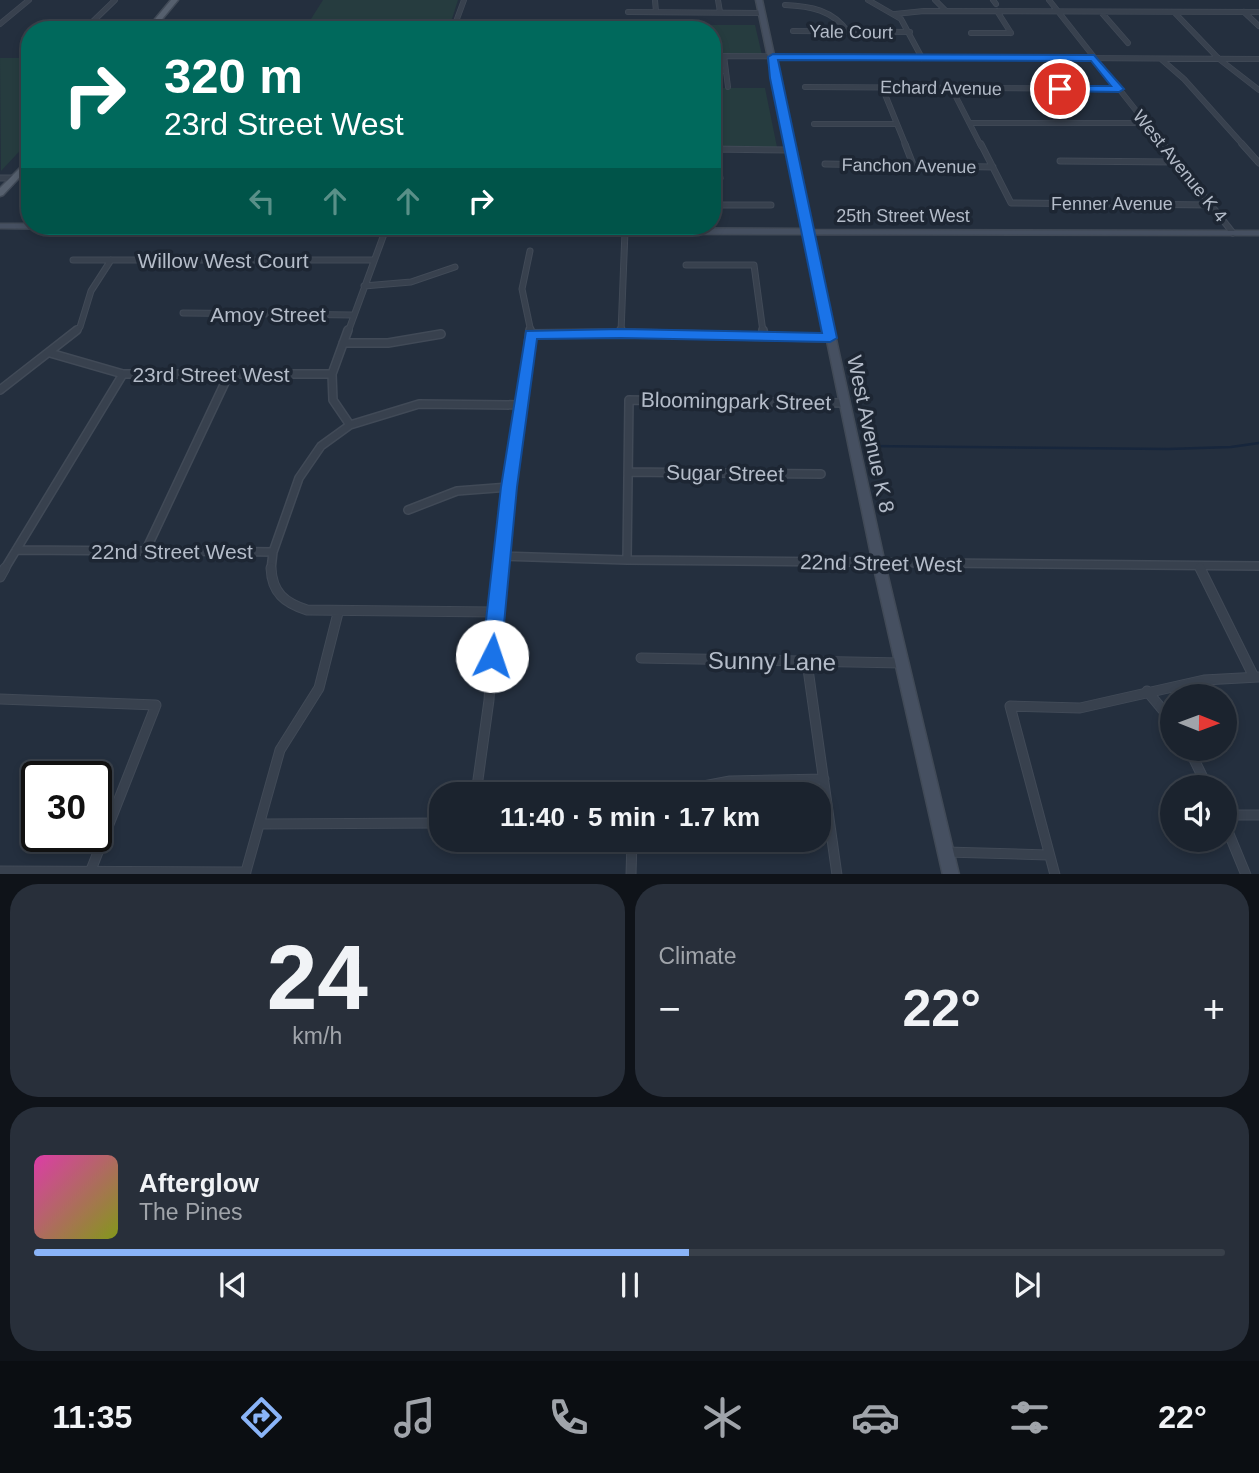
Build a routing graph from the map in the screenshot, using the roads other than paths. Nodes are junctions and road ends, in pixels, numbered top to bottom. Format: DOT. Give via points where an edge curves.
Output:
graph roads {
  1 [pos="29,0"];
  2 [pos="115,0"];
  3 [pos="175,0"];
  4 [pos="464,0"];
  5 [pos="655,0"];
  6 [pos="718,0"];
  7 [pos="759,0"];
  8 [pos="868,0"];
  9 [pos="936,0"];
  10 [pos="1049,0"];
  11 [pos="785,5"];
  12 [pos="946,11"];
  13 [pos="997,11"];
  14 [pos="1058,11"];
  15 [pos="628,12"];
  16 [pos="656,12"];
  17 [pos="720,12"];
  18 [pos="1101,12"];
  19 [pos="1174,12"];
  20 [pos="1243,12"];
  21 [pos="1259,12"];
  22 [pos="762,13"];
  23 [pos="895,14"];
  24 [pos="93,21"];
  25 [pos="157,21"];
  26 [pos="456,21"];
  27 [pos="0,24"];
  28 [pos="1259,26"];
  29 [pos="793,31"];
  30 [pos="848,32"];
  31 [pos="910,32"];
  32 [pos="971,33"];
  33 [pos="1128,43"];
  34 [pos="773,57"];
  35 [pos="922,58"];
  36 [pos="1094,58"];
  37 [pos="1161,58"];
  38 [pos="1219,59"];
  39 [pos="1259,59"];
  40 [pos="721,71"];
  41 [pos="726,71"];
  42 [pos="728,87"];
  43 [pos="805,87"];
  44 [pos="883,87"];
  45 [pos="952,89"];
  46 [pos="1119,89"];
  47 [pos="1259,90"];
  48 [pos="970,123"];
  49 [pos="1146,123"];
  50 [pos="814,124"];
  51 [pos="897,124"];
  52 [pos="721,149"];
  53 [pos="791,150"];
  54 [pos="1060,161"];
  55 [pos="1176,162"];
  56 [pos="1259,163"];
  57 [pos="825,164"];
  58 [pos="914,167"];
  59 [pos="993,167"];
  60 [pos="21,170"];
  61 [pos="0,178"];
  62 [pos="14,178"];
  63 [pos="0,193"];
  64 [pos="721,205"];
  65 [pos="771,205"];
  66 [pos="1213,205"];
  67 [pos="0,226"];
  68 [pos="21,226"];
  69 [pos="721,232"];
  70 [pos="807,232"];
  71 [pos="1233,233"];
  72 [pos="1259,233"];
  73 [pos="383,235"];
  74 [pos="625,235"];
  75 [pos="530,251"];
  76 [pos="73,260"];
  77 [pos="111,260"];
  78 [pos="372,260"];
  79 [pos="685,265"];
  80 [pos="455,268"];
  81 [pos="364,286"];
  82 [pos="183,313"];
  83 [pos="354,315"];
  84 [pos="621,333"];
  85 [pos="441,334"];
  86 [pos="531,334"];
  87 [pos="764,336"];
  88 [pos="830,338"];
  89 [pos="344,343"];
  90 [pos="50,353"];
  91 [pos="123,374"];
  92 [pos="229,374"];
  93 [pos="332,374"];
  94 [pos="0,390"];
  95 [pos="844,403"];
  96 [pos="521,405"];
  97 [pos="350,425"];
  98 [pos="628,472"];
  99 [pos="821,474"];
  100 [pos="509,487"];
  101 [pos="408,510"];
  102 [pos="16,550"];
  103 [pos="145,552"];
  104 [pos="273,552"];
  105 [pos="503,556"];
  106 [pos="627,561"];
  107 [pos="879,564"];
  108 [pos="1199,566"];
  109 [pos="1259,566"];
  110 [pos="0,578"];
  111 [pos="494,612"];
  112 [pos="338,613"];
  113 [pos="641,658"];
  114 [pos="807,662"];
  115 [pos="902,663"];
  116 [pos="1257,677"];
  117 [pos="1147,691"];
  118 [pos="0,699"];
  119 [pos="1160,707"];
  120 [pos="824,779"];
  121 [pos="478,782"];
  122 [pos="725,782"];
  123 [pos="1237,814"];
  124 [pos="1259,815"];
  125 [pos="429,823"];
  126 [pos="260,824"];
  127 [pos="632,852"];
  128 [pos="946,852"];
  129 [pos="1237,852"];
  130 [pos="1048,855"];
  131 [pos="0,871"];
  132 [pos="245,873"];
  133 [pos="90,874"];
  134 [pos="631,874"];
  135 [pos="837,874"];
  136 [pos="951,874"];
  137 [pos="1055,874"];
  138 [pos="1246,874"];
  1 -- 27 [label="street"];
  2 -- 24 [label="street"];
  3 -- 25 [label="main road"];
  4 -- 26 [label="street"];
  5 -- 16 [label="street"];
  6 -- 17 [label="street"];
  7 -- 22 [label="street, West Avenue K 8"];
  8 -- 23 [label="street"];
  9 -- 12 [label="street"];
  10 -- 14 [label="street, West Avenue K 4"];
  11 -- 30 [label="street" via="823,11 842,22"];
  12 -- 13 [label="street"];
  12 -- 23 [label="street"];
  13 -- 14 [label="street"];
  13 -- 32 [label="street" via="1011,33"];
  14 -- 18 [label="street"];
  14 -- 36 [label="street, West Avenue K 4"];
  15 -- 16 [label="street"];
  16 -- 17 [label="street"];
  17 -- 22 [label="street"];
  18 -- 19 [label="street"];
  18 -- 33 [label="street"];
  19 -- 20 [label="street"];
  19 -- 38 [label="street"];
  20 -- 21 [label="street"];
  20 -- 28 [label="street"];
  22 -- 34 [label="street, West Avenue K 8"];
  23 -- 31 [label="street"];
  29 -- 30 [label="street, Yale Court"];
  30 -- 31 [label="street, Yale Court"];
  31 -- 35 [label="street"];
  34 -- 35 [label="street"];
  34 -- 41 [label="street" via="724,56"];
  34 -- 53 [label="street, West Avenue K 8"];
  35 -- 36 [label="street"];
  36 -- 37 [label="street"];
  36 -- 46 [label="street, West Avenue K 4"];
  37 -- 38 [label="street"];
  37 -- 56 [label="street"];
  38 -- 39 [label="street"];
  38 -- 47 [label="street"];
  40 -- 41 [label="street"];
  41 -- 42 [label="street"];
  43 -- 44 [label="street, Echard Avenue"];
  44 -- 45 [label="street, Echard Avenue"];
  44 -- 51 [label="street"];
  45 -- 46 [label="street, Echard Avenue"];
  45 -- 48 [label="street"];
  46 -- 49 [label="street, West Avenue K 4"];
  48 -- 49 [label="street"];
  48 -- 59 [label="street"];
  49 -- 55 [label="street, West Avenue K 4"];
  50 -- 51 [label="street"];
  51 -- 58 [label="street"];
  52 -- 53 [label="street"];
  53 -- 70 [label="street, West Avenue K 8"];
  54 -- 55 [label="street"];
  55 -- 66 [label="street, West Avenue K 4"];
  57 -- 58 [label="street, Fanchon Avenue"];
  58 -- 59 [label="street, Fanchon Avenue"];
  59 -- 66 [label="street, Fenner Avenue" via="1012,203"];
  60 -- 62 [label="main road"];
  61 -- 62 [label="street"];
  62 -- 63 [label="main road"];
  64 -- 65 [label="street"];
  66 -- 71 [label="street, West Avenue K 4"];
  67 -- 68 [label="street, 25th Street West"];
  69 -- 70 [label="street, 25th Street West"];
  70 -- 71 [label="street, 25th Street West"];
  70 -- 88 [label="street, West Avenue K 8"];
  71 -- 72 [label="street, 25th Street West"];
  73 -- 78 [label="street"];
  74 -- 84 [label="street"];
  75 -- 86 [label="street" via="522,289"];
  76 -- 77 [label="street, Willow West Court"];
  77 -- 78 [label="street, Willow West Court"];
  77 -- 90 [label="street" via="91,291 80,327"];
  78 -- 81 [label="street"];
  79 -- 87 [label="street" via="754,265"];
  80 -- 81 [label="street" via="425,281"];
  81 -- 83 [label="street"];
  82 -- 83 [label="street, Amoy Street"];
  83 -- 89 [label="street"];
  84 -- 86 [label="street"];
  84 -- 87 [label="street"];
  85 -- 89 [label="street" via="388,343"];
  86 -- 96 [label="street"];
  87 -- 88 [label="street"];
  88 -- 95 [label="street, West Avenue K 8"];
  89 -- 93 [label="street"];
  90 -- 91 [label="street, 23rd Street West"];
  90 -- 94 [label="street"];
  91 -- 92 [label="street, 23rd Street West"];
  91 -- 102 [label="street"];
  92 -- 93 [label="street, 23rd Street West"];
  92 -- 103 [label="street"];
  93 -- 97 [label="street" via="333,400"];
  95 -- 98 [label="street, Bloomingpark Street" via="629,400"];
  95 -- 107 [label="street, West Avenue K 8"];
  96 -- 97 [label="street" via="419,404"];
  96 -- 100 [label="street"];
  97 -- 104 [label="street" via="321,446 299,478"];
  98 -- 99 [label="street, Sugar Street"];
  98 -- 106 [label="street"];
  100 -- 101 [label="street" via="463,488"];
  100 -- 105 [label="street"];
  102 -- 103 [label="street, 22nd Street West"];
  102 -- 110 [label="street"];
  103 -- 104 [label="street, 22nd Street West"];
  104 -- 112 [label="street, 22nd Street West" via="269,576 284,600 307,610"];
  105 -- 106 [label="street, 22nd Street West"];
  105 -- 111 [label="street"];
  106 -- 107 [label="street, 22nd Street West"];
  107 -- 108 [label="street, 22nd Street West"];
  107 -- 115 [label="street, West Avenue K 8"];
  108 -- 109 [label="street, 22nd Street West"];
  108 -- 116 [label="street"];
  111 -- 112 [label="street, 22nd Street West"];
  111 -- 121 [label="street"];
  112 -- 126 [label="street" via="319,688 280,750"];
  113 -- 114 [label="street, Sunny Lane"];
  114 -- 115 [label="street, Sunny Lane"];
  114 -- 120 [label="street"];
  115 -- 128 [label="street, West Avenue K 8"];
  116 -- 117 [label="street" via="1204,680"];
  117 -- 119 [label="street"];
  117 -- 130 [label="street" via="1080,708 1010,706"];
  118 -- 133 [label="street" via="156,705"];
  120 -- 122 [label="street"];
  120 -- 135 [label="street"];
  123 -- 124 [label="street"];
  125 -- 126 [label="street"];
  126 -- 132 [label="street"];
  127 -- 134 [label="street"];
  128 -- 130 [label="street"];
  128 -- 136 [label="street, West Avenue K 8"];
  129 -- 138 [label="street"];
  130 -- 137 [label="street"];
  131 -- 133 [label="street"];
  132 -- 133 [label="street"];
}
